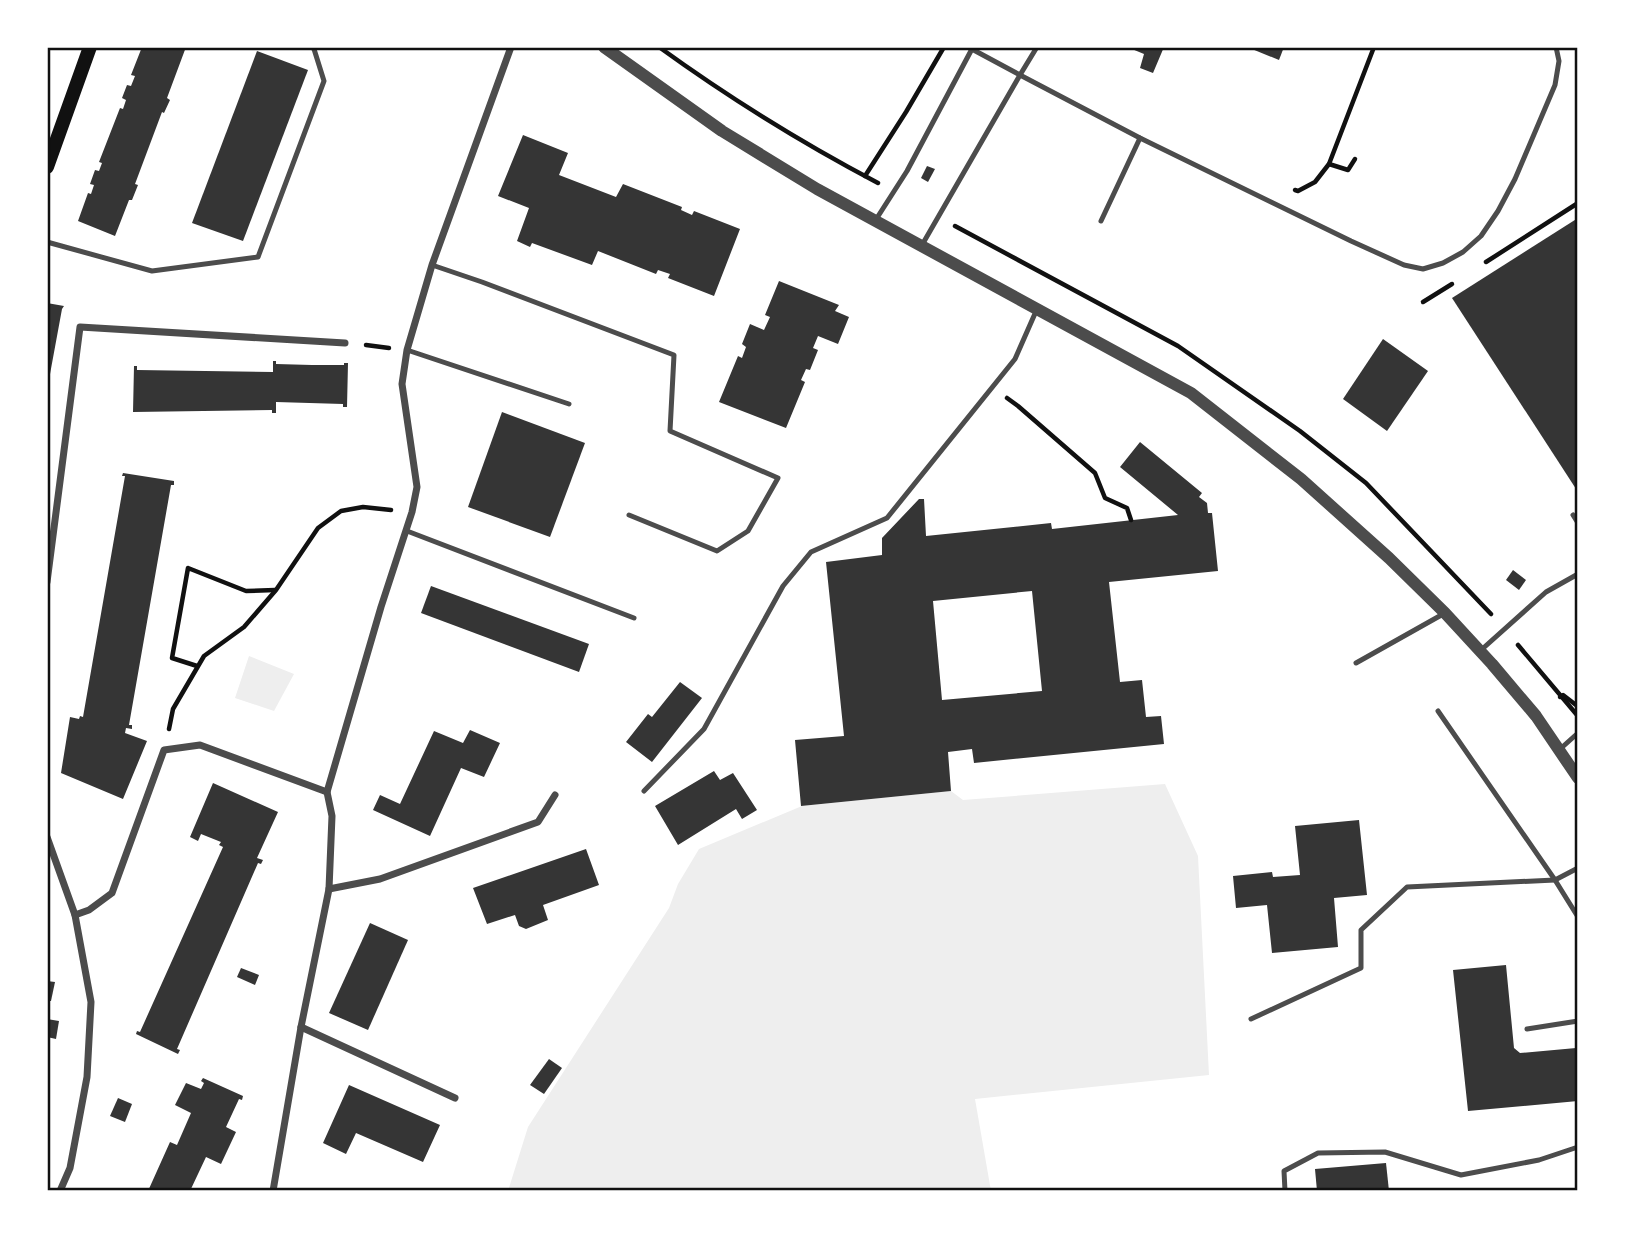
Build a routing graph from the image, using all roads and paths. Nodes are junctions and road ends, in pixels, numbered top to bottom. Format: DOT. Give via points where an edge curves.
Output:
graph roads {
  1 [pos="90,47"];
  2 [pos="311,47"];
  3 [pos="511,47"];
  4 [pos="604,47"];
  5 [pos="944,47"];
  6 [pos="1037,47"];
  7 [pos="1374,47"];
  8 [pos="1556,47"];
  9 [pos="971,48"];
  10 [pos="1020,75"];
  11 [pos="1140,138"];
  12 [pos="1355,159"];
  13 [pos="1329,164"];
  14 [pos="47,167"];
  15 [pos="865,176"];
  16 [pos="1285,185"];
  17 [pos="1578,203"];
  18 [pos="875,220"];
  19 [pos="1101,221"];
  20 [pos="47,242"];
  21 [pos="922,246"];
  22 [pos="432,265"];
  23 [pos="1479,266"];
  24 [pos="1457,281"];
  25 [pos="1423,302"];
  26 [pos="1037,309"];
  27 [pos="345,343"];
  28 [pos="407,350"];
  29 [pos="992,387"];
  30 [pos="569,404"];
  31 [pos="412,512"];
  32 [pos="629,515"];
  33 [pos="1573,515"];
  34 [pos="1131,520"];
  35 [pos="1578,523"];
  36 [pos="407,531"];
  37 [pos="1578,574"];
  38 [pos="47,582"];
  39 [pos="276,590"];
  40 [pos="1445,613"];
  41 [pos="634,618"];
  42 [pos="1480,651"];
  43 [pos="1356,663"];
  44 [pos="197,666"];
  45 [pos="1560,697"];
  46 [pos="1578,703"];
  47 [pos="1438,711"];
  48 [pos="1578,733"];
  49 [pos="164,750"];
  50 [pos="1559,750"];
  51 [pos="1578,778"];
  52 [pos="644,791"];
  53 [pos="327,792"];
  54 [pos="555,795"];
  55 [pos="47,837"];
  56 [pos="1578,868"];
  57 [pos="1555,880"];
  58 [pos="329,889"];
  59 [pos="75,915"];
  60 [pos="1578,917"];
  61 [pos="1251,1019"];
  62 [pos="1578,1021"];
  63 [pos="301,1027"];
  64 [pos="1527,1029"];
  65 [pos="455,1098"];
  66 [pos="1578,1147"];
  67 [pos="60,1191"];
  68 [pos="273,1191"];
  69 [pos="1284,1191"];
  1 -- 14 [label="main road"];
  2 -- 20 [label="lane" via="324,81 258,257 152,271"];
  3 -- 22 [label="street"];
  4 -- 18 [label="street" via="722,131"];
  5 -- 15 [label="path"];
  6 -- 10 [label="lane"];
  7 -- 13 [label="path"];
  8 -- 11 [label="lane" via="1555,85 1498,211 1463,252 1423,269 1351,241"];
  9 -- 10 [label="lane"];
  9 -- 18 [label="lane" via="907,171"];
  10 -- 11 [label="lane"];
  10 -- 21 [label="lane"];
  11 -- 19 [label="lane"];
  12 -- 13 [label="path" via="1348,170"];
  13 -- 16 [label="path" via="1315,182 1298,191"];
  17 -- 23 [label="path"];
  18 -- 21 [label="street"];
  21 -- 26 [label="street"];
  22 -- 28 [label="street"];
  22 -- 32 [label="lane" via="674,355 670,431 778,478 748,531 717,551"];
  24 -- 25 [label="path"];
  26 -- 29 [label="lane" via="1015,359"];
  26 -- 40 [label="street" via="1191,393 1301,479"];
  27 -- 28 [label="path"];
  27 -- 38 [label="street" via="80,327"];
  28 -- 30 [label="lane"];
  28 -- 31 [label="street" via="402,384 417,487"];
  29 -- 34 [label="path" via="1095,473 1105,498 1127,508"];
  29 -- 52 [label="lane" via="887,517 811,552 783,586 704,729"];
  31 -- 36 [label="street"];
  31 -- 39 [label="path" via="363,507 341,511 318,528"];
  33 -- 35 [label="lane"];
  36 -- 41 [label="lane"];
  36 -- 53 [label="street"];
  37 -- 42 [label="lane" via="1546,592"];
  39 -- 44 [label="path" via="244,627"];
  39 -- 44 [label="path" via="246,591 188,568 172,658"];
  40 -- 42 [label="street"];
  40 -- 43 [label="lane"];
  42 -- 50 [label="street"];
  44 -- 49 [label="path" via="173,709"];
  45 -- 46 [label="path"];
  47 -- 57 [label="lane"];
  48 -- 50 [label="lane"];
  49 -- 53 [label="street" via="200,745"];
  49 -- 59 [label="street" via="112,893"];
  50 -- 51 [label="street"];
  53 -- 58 [label="street" via="332,816"];
  54 -- 58 [label="street" via="538,822 380,879"];
  55 -- 59 [label="street"];
  56 -- 57 [label="lane"];
  57 -- 60 [label="lane"];
  57 -- 61 [label="lane" via="1408,887 1361,930 1361,968"];
  58 -- 63 [label="street"];
  59 -- 67 [label="street" via="91,1002 88,1064 70,1168"];
  62 -- 64 [label="lane"];
  63 -- 65 [label="street"];
  63 -- 68 [label="street"];
  66 -- 69 [label="lane" via="1539,1160 1461,1175 1385,1152 1318,1153 1284,1171"];
}
